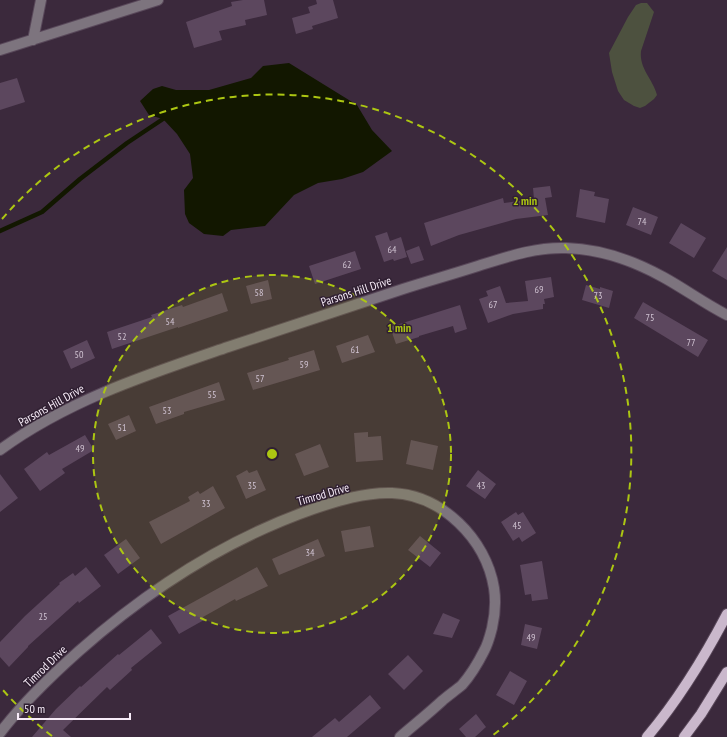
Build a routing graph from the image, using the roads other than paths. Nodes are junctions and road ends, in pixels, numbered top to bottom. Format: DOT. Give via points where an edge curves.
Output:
graph roads {
  1 [pos="41,0"];
  2 [pos="158,0"];
  3 [pos="33,40"];
  4 [pos="0,50"];
  5 [pos="727,315"];
  6 [pos="0,450"];
  7 [pos="727,614"];
  8 [pos="727,672"];
  9 [pos="0,733"];
  10 [pos="400,737"];
  11 [pos="647,737"];
  12 [pos="684,737"];
  1 -- 3 [label="street"];
  2 -- 3 [label="street"];
  3 -- 4 [label="street"];
  5 -- 6 [label="street, Parsons Hill Drive" via="641,266 611,256 567,248 520,252 150,374 66,410"];
  7 -- 11 [label="main road" via="688,684"];
  8 -- 12 [label="main road"];
  9 -- 10 [label="street, Timrod Drive" via="40,689 83,648 151,592 188,569 249,535 292,517 335,502 392,493 426,501 442,509 463,528 477,545 491,573 495,603 493,623 485,650 463,684"];
}
